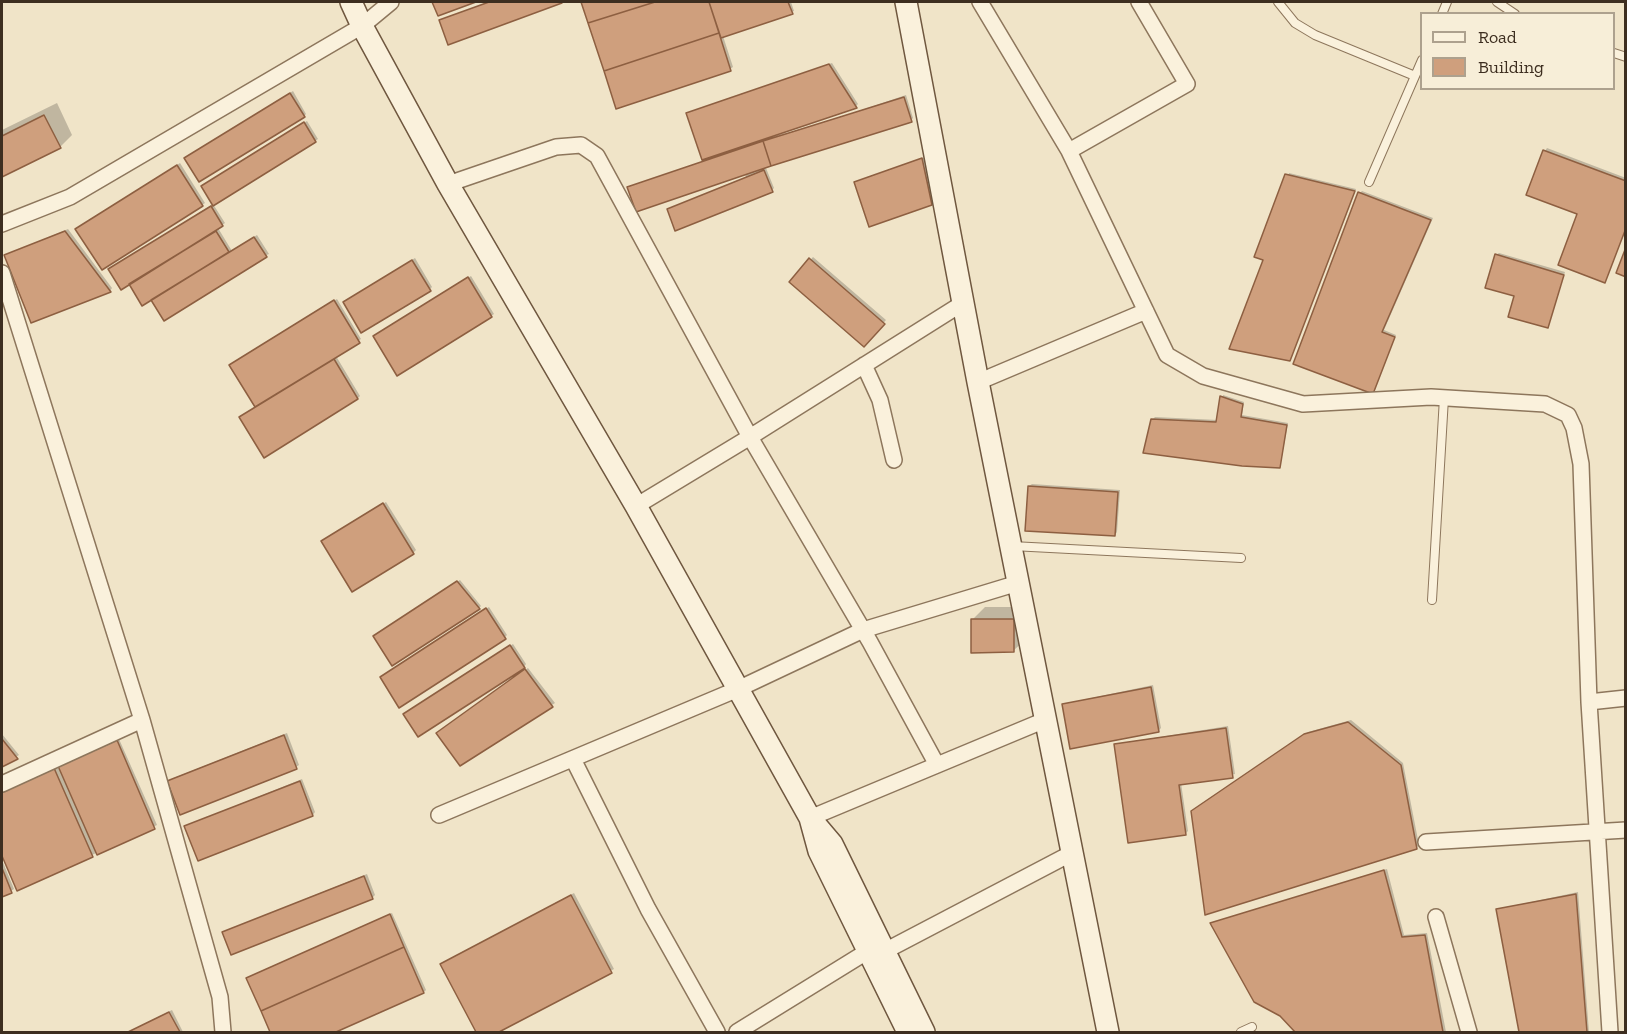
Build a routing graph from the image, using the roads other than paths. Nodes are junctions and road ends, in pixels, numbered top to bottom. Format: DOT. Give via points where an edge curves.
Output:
graph roads {
  1 [pos="351,2"];
  2 [pos="391,2"];
  3 [pos="906,2"];
  4 [pos="980,2"];
  5 [pos="1139,2"];
  6 [pos="1278,2"];
  7 [pos="1497,2"];
  8 [pos="1512,12"];
  9 [pos="362,26"];
  10 [pos="1420,65"];
  11 [pos="1415,76"];
  12 [pos="1070,151"];
  13 [pos="1369,182"];
  14 [pos="448,184"];
  15 [pos="2,224"];
  16 [pos="2,273"];
  17 [pos="963,303"];
  18 [pos="1146,311"];
  19 [pos="864,365"];
  20 [pos="978,382"];
  21 [pos="1444,398"];
  22 [pos="750,437"];
  23 [pos="894,460"];
  24 [pos="636,506"];
  25 [pos="1011,546"];
  26 [pos="1241,558"];
  27 [pos="1018,583"];
  28 [pos="1432,600"];
  29 [pos="863,630"];
  30 [pos="738,689"];
  31 [pos="1626,698"];
  32 [pos="1589,702"];
  33 [pos="142,720"];
  34 [pos="1045,720"];
  35 [pos="573,759"];
  36 [pos="938,765"];
  37 [pos="2,784"];
  38 [pos="439,815"];
  39 [pos="810,818"];
  40 [pos="1626,830"];
  41 [pos="1597,832"];
  42 [pos="1426,842"];
  43 [pos="1072,853"];
  44 [pos="1436,917"];
  45 [pos="877,951"];
  46 [pos="1251,1027"];
  47 [pos="223,1032"];
  48 [pos="717,1032"];
  49 [pos="737,1032"];
  50 [pos="908,1032"];
  51 [pos="924,1032"];
  52 [pos="1108,1032"];
  53 [pos="1240,1032"];
  54 [pos="1470,1032"];
  55 [pos="1610,1032"];
  1 -- 9 [label="street"];
  2 -- 9 [label="street"];
  3 -- 17 [label="street"];
  4 -- 12 [label="street"];
  5 -- 12 [label="street" via="1187,84"];
  6 -- 11 [label="lane" via="1295,23 1314,35"];
  7 -- 8 [label="lane"];
  9 -- 14 [label="street"];
  9 -- 15 [label="street" via="70,197"];
  10 -- 11 [label="lane"];
  11 -- 13 [label="lane"];
  12 -- 18 [label="street"];
  14 -- 22 [label="street" via="556,147 581,145 597,156"];
  14 -- 24 [label="street"];
  16 -- 33 [label="street"];
  17 -- 19 [label="street"];
  17 -- 20 [label="street"];
  18 -- 20 [label="street"];
  18 -- 21 [label="street" via="1167,355 1203,376 1244,388 1303,404"];
  19 -- 22 [label="street"];
  19 -- 23 [label="street" via="880,400"];
  20 -- 25 [label="street"];
  21 -- 28 [label="lane"];
  21 -- 32 [label="street" via="1545,404 1568,415 1581,464"];
  22 -- 24 [label="street"];
  22 -- 29 [label="street"];
  24 -- 30 [label="street"];
  25 -- 26 [label="lane"];
  25 -- 27 [label="street"];
  27 -- 29 [label="street"];
  27 -- 34 [label="street"];
  29 -- 30 [label="street"];
  29 -- 36 [label="street"];
  30 -- 35 [label="street"];
  30 -- 39 [label="street"];
  31 -- 32 [label="street"];
  32 -- 41 [label="street"];
  33 -- 37 [label="street"];
  33 -- 47 [label="street" via="220,997"];
  34 -- 36 [label="street"];
  34 -- 43 [label="street"];
  35 -- 38 [label="street"];
  35 -- 48 [label="street" via="648,909"];
  36 -- 39 [label="street"];
  39 -- 45 [label="street" via="832,844"];
  40 -- 41 [label="street"];
  41 -- 42 [label="street"];
  41 -- 55 [label="street"];
  43 -- 45 [label="street"];
  43 -- 52 [label="street"];
  44 -- 54 [label="street"];
  45 -- 49 [label="street"];
  45 -- 50 [label="street"];
  45 -- 51 [label="street"];
  46 -- 53 [label="lane"];
}
